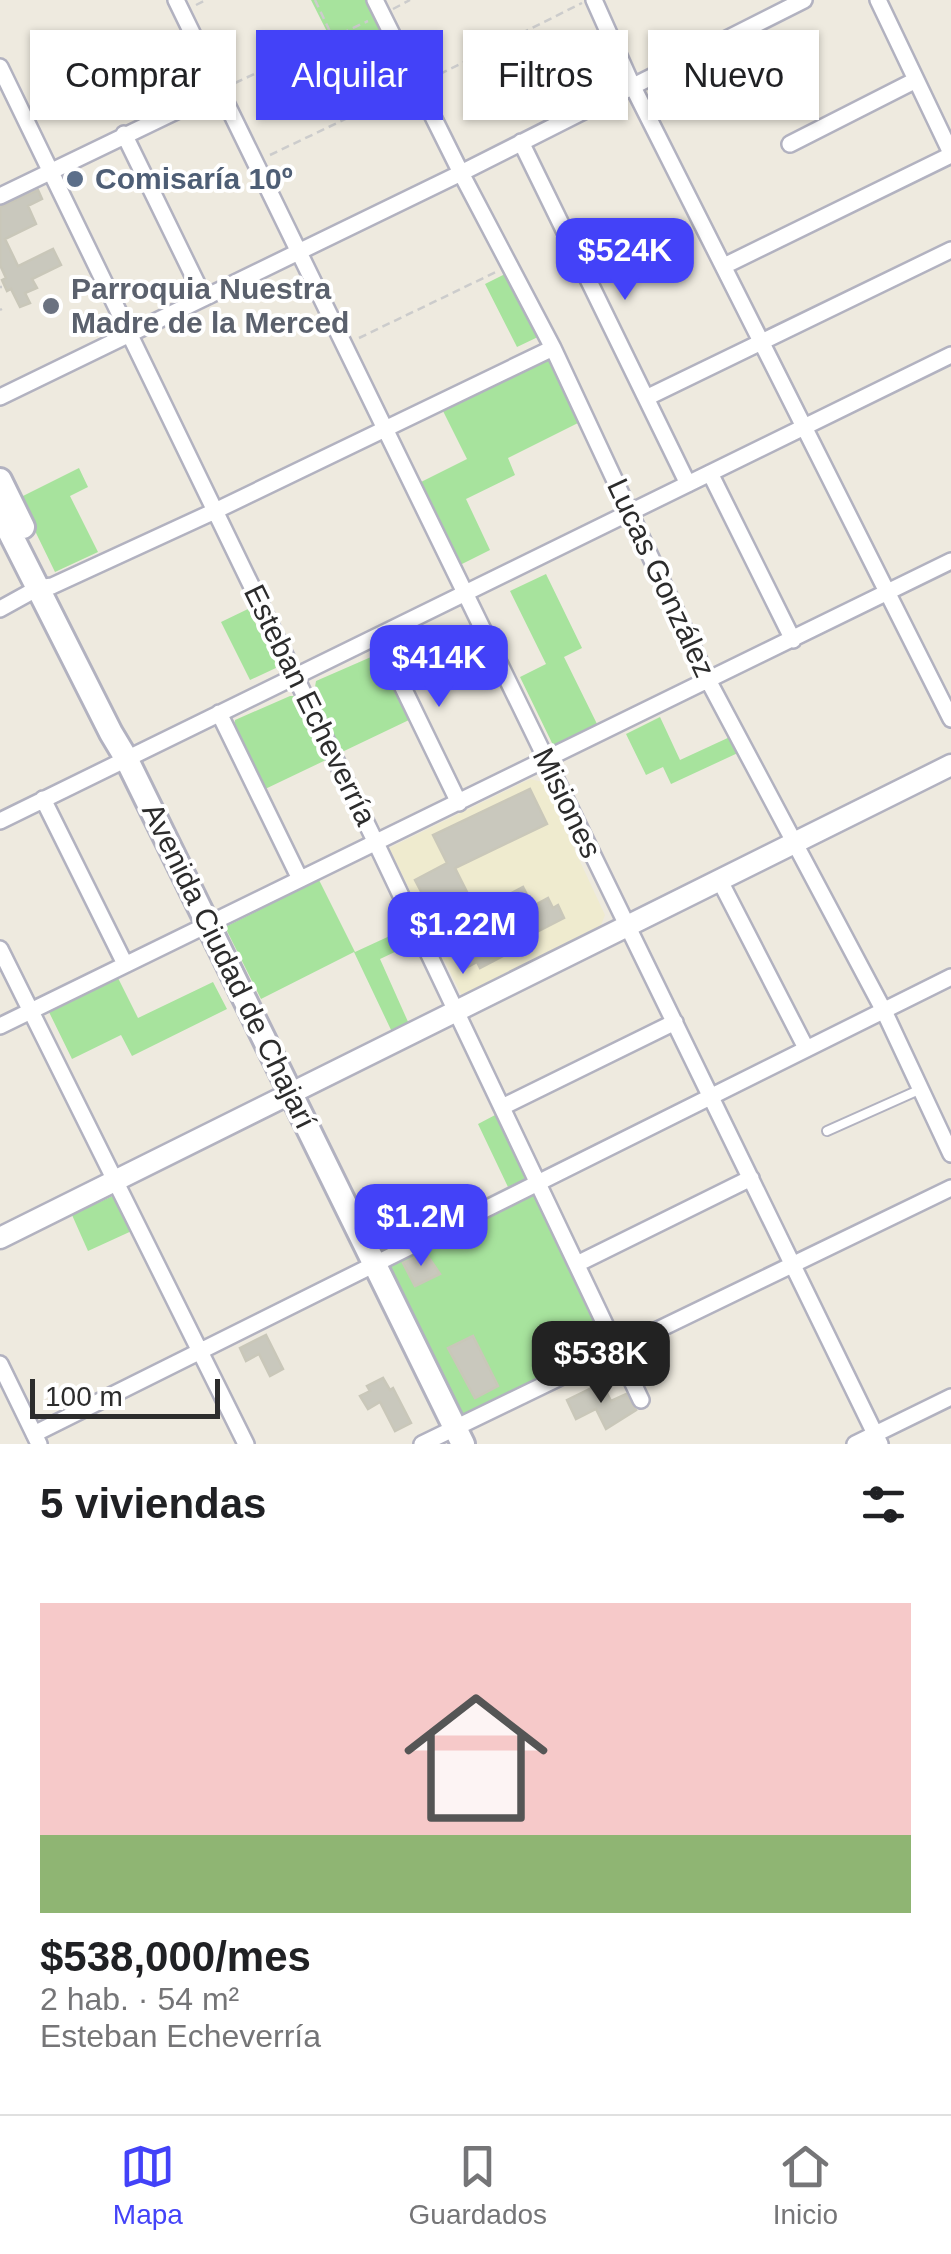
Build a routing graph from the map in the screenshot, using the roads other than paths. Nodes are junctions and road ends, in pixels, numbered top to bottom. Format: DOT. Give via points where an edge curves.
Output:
graph roads {
  1 [pos="176,0"];
  2 [pos="594,0"];
  3 [pos="804,0"];
  4 [pos="878,0"];
  5 [pos="379,7"];
  6 [pos="191,30"];
  7 [pos="0,67"];
  8 [pos="916,80"];
  9 [pos="632,85"];
  10 [pos="6,94"];
  11 [pos="155,120"];
  12 [pos="235,120"];
  13 [pos="124,134"];
  14 [pos="520,142"];
  15 [pos="790,144"];
  16 [pos="951,154"];
  17 [pos="51,171"];
  18 [pos="461,172"];
  19 [pos="0,196"];
  20 [pos="951,250"];
  21 [pos="299,252"];
  22 [pos="724,266"];
  23 [pos="204,298"];
  24 [pos="129,334"];
  25 [pos="762,341"];
  26 [pos="553,348"];
  27 [pos="951,356"];
  28 [pos="0,397"];
  29 [pos="646,398"];
  30 [pos="804,427"];
  31 [pos="386,428"];
  32 [pos="710,473"];
  33 [pos="0,480"];
  34 [pos="688,484"];
  35 [pos="215,511"];
  36 [pos="0,513"];
  37 [pos="632,514"];
  38 [pos="951,561"];
  39 [pos="45,587"];
  40 [pos="888,592"];
  41 [pos="465,593"];
  42 [pos="0,609"];
  43 [pos="378,636"];
  44 [pos="793,640"];
  45 [pos="296,676"];
  46 [pos="708,680"];
  47 [pos="220,713"];
  48 [pos="951,719"];
  49 [pos="126,758"];
  50 [pos="546,761"];
  51 [pos="951,765"];
  52 [pos="44,799"];
  53 [pos="459,803"];
  54 [pos="0,821"];
  55 [pos="794,842"];
  56 [pos="376,843"];
  57 [pos="720,879"];
  58 [pos="300,880"];
  59 [pos="628,925"];
  60 [pos="209,926"];
  61 [pos="0,949"];
  62 [pos="125,964"];
  63 [pos="951,978"];
  64 [pos="455,1009"];
  65 [pos="30,1011"];
  66 [pos="884,1011"];
  67 [pos="675,1022"];
  68 [pos="0,1026"];
  69 [pos="806,1048"];
  70 [pos="921,1089"];
  71 [pos="292,1093"];
  72 [pos="710,1095"];
  73 [pos="502,1107"];
  74 [pos="828,1130"];
  75 [pos="951,1154"];
  76 [pos="751,1178"];
  77 [pos="116,1180"];
  78 [pos="538,1183"];
  79 [pos="951,1188"];
  80 [pos="0,1238"];
  81 [pos="374,1263"];
  82 [pos="577,1264"];
  83 [pos="794,1265"];
  84 [pos="200,1350"];
  85 [pos="619,1350"];
  86 [pos="0,1364"];
  87 [pos="951,1397"];
  88 [pos="642,1400"];
  89 [pos="459,1435"];
  90 [pos="36,1439"];
  91 [pos="878,1439"];
  92 [pos="246,1444"];
  93 [pos="422,1444"];
  94 [pos="854,1444"];
  1 -- 6 [label="street, Misiones"];
  2 -- 9 [label="street"];
  3 -- 9 [label="street"];
  4 -- 8 [label="street"];
  5 -- 18 [label="street, Lucas González"];
  7 -- 10 [label="street, Esteban Echeverría"];
  8 -- 15 [label="street"];
  8 -- 16 [label="street"];
  9 -- 14 [label="street"];
  9 -- 22 [label="street"];
  10 -- 17 [label="street, Esteban Echeverría"];
  11 -- 13 [label="street"];
  12 -- 21 [label="street, Misiones"];
  13 -- 17 [label="street"];
  13 -- 23 [label="street"];
  14 -- 18 [label="street"];
  14 -- 29 [label="street"];
  16 -- 22 [label="street"];
  17 -- 19 [label="street"];
  17 -- 24 [label="street, Esteban Echeverría"];
  18 -- 21 [label="street"];
  18 -- 26 [label="street, Lucas González"];
  20 -- 25 [label="street"];
  21 -- 23 [label="street"];
  21 -- 31 [label="street, Misiones"];
  22 -- 25 [label="street"];
  23 -- 24 [label="street"];
  24 -- 28 [label="street"];
  24 -- 35 [label="street, Esteban Echeverría"];
  25 -- 29 [label="street"];
  25 -- 30 [label="street"];
  26 -- 31 [label="street"];
  26 -- 37 [label="street, Lucas González"];
  27 -- 30 [label="street"];
  29 -- 34 [label="street"];
  30 -- 32 [label="street"];
  30 -- 40 [label="street"];
  31 -- 35 [label="street"];
  31 -- 41 [label="street, Misiones"];
  32 -- 34 [label="street"];
  32 -- 44 [label="street"];
  33 -- 39 [label="main road, Avenida Ciudad de Chajarí"];
  34 -- 37 [label="street"];
  35 -- 39 [label="street"];
  35 -- 45 [label="street, Esteban Echeverría"];
  36 -- 39 [label="main road, Avenida Ciudad de Chajarí"];
  37 -- 41 [label="street"];
  37 -- 46 [label="street, Lucas González"];
  38 -- 40 [label="street"];
  39 -- 42 [label="street"];
  39 -- 49 [label="main road, Avenida Ciudad de Chajarí"];
  40 -- 44 [label="street"];
  40 -- 48 [label="street"];
  41 -- 43 [label="street"];
  41 -- 50 [label="street, Misiones"];
  43 -- 45 [label="street"];
  43 -- 53 [label="street"];
  44 -- 46 [label="street"];
  45 -- 47 [label="street"];
  45 -- 56 [label="street, Esteban Echeverría"];
  46 -- 50 [label="street"];
  46 -- 55 [label="street, Lucas González"];
  47 -- 49 [label="street"];
  47 -- 58 [label="street"];
  49 -- 52 [label="street"];
  49 -- 60 [label="main road, Avenida Ciudad de Chajarí"];
  50 -- 53 [label="street"];
  50 -- 59 [label="street, Misiones"];
  51 -- 55 [label="street"];
  52 -- 54 [label="street"];
  52 -- 62 [label="street"];
  53 -- 56 [label="street"];
  55 -- 57 [label="street"];
  55 -- 66 [label="street, Lucas González"];
  56 -- 58 [label="street"];
  56 -- 64 [label="street, Esteban Echeverría"];
  57 -- 59 [label="street"];
  57 -- 69 [label="street"];
  58 -- 60 [label="street"];
  59 -- 64 [label="street"];
  59 -- 67 [label="street, Misiones"];
  60 -- 62 [label="street"];
  60 -- 71 [label="main road, Avenida Ciudad de Chajarí"];
  61 -- 65 [label="street"];
  62 -- 65 [label="street"];
  63 -- 66 [label="street"];
  64 -- 71 [label="street"];
  64 -- 73 [label="street, Esteban Echeverría"];
  65 -- 68 [label="street"];
  65 -- 77 [label="street"];
  66 -- 69 [label="street"];
  66 -- 70 [label="street, Lucas González"];
  67 -- 72 [label="street, Misiones"];
  67 -- 73 [label="street"];
  69 -- 72 [label="street"];
  70 -- 74 [label="lane"];
  70 -- 75 [label="street, Lucas González"];
  71 -- 77 [label="street"];
  71 -- 81 [label="main road, Avenida Ciudad de Chajarí"];
  72 -- 76 [label="street, Misiones"];
  72 -- 78 [label="street"];
  73 -- 78 [label="street, Esteban Echeverría"];
  76 -- 82 [label="street"];
  76 -- 83 [label="street, Misiones"];
  77 -- 80 [label="street"];
  77 -- 84 [label="street"];
  78 -- 81 [label="street"];
  78 -- 82 [label="street, Esteban Echeverría"];
  79 -- 83 [label="street"];
  81 -- 84 [label="street"];
  81 -- 89 [label="main road, Avenida Ciudad de Chajarí"];
  82 -- 85 [label="street, Esteban Echeverría"];
  83 -- 85 [label="street"];
  83 -- 91 [label="street, Misiones"];
  84 -- 90 [label="street"];
  84 -- 92 [label="street"];
  85 -- 88 [label="street, Esteban Echeverría"];
  85 -- 89 [label="street"];
  86 -- 90 [label="street"];
  87 -- 91 [label="street"];
  89 -- 93 [label="street"];
  91 -- 94 [label="street"];
}
